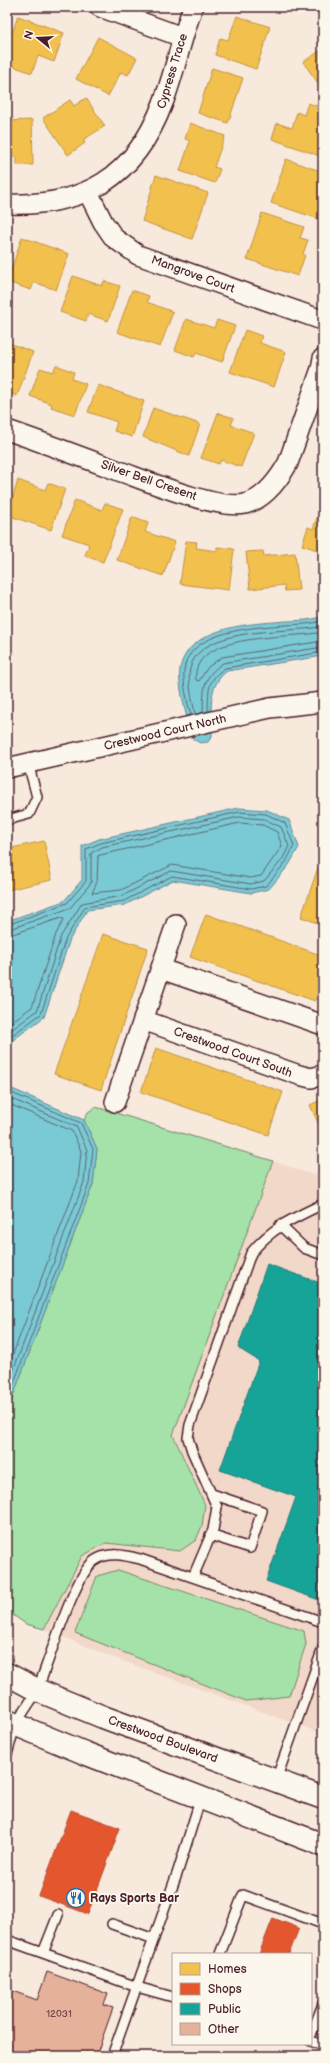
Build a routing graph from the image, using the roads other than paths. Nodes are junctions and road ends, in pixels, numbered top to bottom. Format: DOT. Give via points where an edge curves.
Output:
graph roads {
  1 [pos="100,7"];
  2 [pos="193,7"];
  3 [pos="182,37"];
  4 [pos="88,192"];
  5 [pos="7,204"];
  6 [pos="323,324"];
  7 [pos="323,358"];
  8 [pos="7,430"];
  9 [pos="323,702"];
  10 [pos="28,763"];
  11 [pos="7,768"];
  12 [pos="7,820"];
  13 [pos="176,924"];
  14 [pos="161,969"];
  15 [pos="143,1020"];
  16 [pos="323,1024"];
  17 [pos="323,1075"];
  18 [pos="115,1102"];
  19 [pos="323,1204"];
  20 [pos="280,1225"];
  21 [pos="323,1255"];
  22 [pos="212,1494"];
  23 [pos="210,1536"];
  24 [pos="192,1577"];
  25 [pos="323,1622"];
  26 [pos="323,1648"];
  27 [pos="7,1674"];
  28 [pos="37,1690"];
  29 [pos="12,1723"];
  30 [pos="7,1754"];
  31 [pos="276,1780"];
  32 [pos="200,1797"];
  33 [pos="323,1798"];
  34 [pos="323,1845"];
  35 [pos="58,1915"];
  36 [pos="112,1924"];
  37 [pos="323,1924"];
  38 [pos="154,1939"];
  39 [pos="7,1940"];
  40 [pos="220,1953"];
  41 [pos="44,1954"];
  42 [pos="137,1987"];
  43 [pos="172,1998"];
  44 [pos="323,2004"];
  45 [pos="312,2032"];
  46 [pos="312,2041"];
  47 [pos="323,2046"];
  48 [pos="112,2056"];
  1 -- 3 [label="street"];
  2 -- 3 [label="street, Cypress Trace"];
  3 -- 4 [label="street, Cypress Trace" via="163,103 139,150 127,164"];
  4 -- 5 [label="street, Cypress Trace" via="33,205"];
  4 -- 6 [label="street, Mangrove Court" via="114,238 138,255"];
  7 -- 8 [label="street, Silver Bell Cresent" via="288,463 274,484 244,504 222,503 184,494"];
  9 -- 10 [label="street, Crestwood Court North" via="270,708"];
  10 -- 11 [label="street, Crestwood Court North"];
  10 -- 12 [label="lane" via="38,797 29,814"];
  13 -- 14 [label="street"];
  14 -- 15 [label="street"];
  14 -- 16 [label="street"];
  15 -- 17 [label="street, Crestwood Court South" via="299,1075 311,1078"];
  15 -- 18 [label="street"];
  19 -- 20 [label="lane"];
  20 -- 21 [label="lane" via="304,1248"];
  20 -- 22 [label="lane" via="262,1239 251,1253 190,1425 190,1445"];
  22 -- 23 [label="lane" via="217,1507"];
  22 -- 23 [label="lane" via="262,1511 250,1548"];
  23 -- 24 [label="lane"];
  24 -- 25 [label="lane"];
  24 -- 28 [label="lane" via="122,1554 107,1555 94,1561 86,1568 78,1585"];
  26 -- 31 [label="lane"];
  27 -- 28 [label="main road, Crestwood Boulevard"];
  28 -- 29 [label="lane"];
  28 -- 31 [label="main road, Crestwood Boulevard" via="103,1717"];
  29 -- 30 [label="lane"];
  29 -- 32 [label="main road"];
  31 -- 33 [label="main road, Crestwood Boulevard"];
  32 -- 34 [label="main road"];
  32 -- 38 [label="lane"];
  35 -- 41 [label="lane"];
  36 -- 38 [label="lane"];
  37 -- 40 [label="lane" via="243,1895"];
  38 -- 42 [label="lane"];
  39 -- 41 [label="lane"];
  41 -- 42 [label="lane"];
  42 -- 43 [label="lane"];
  42 -- 48 [label="lane"];
  44 -- 45 [label="lane"];
  46 -- 47 [label="lane"];
}
